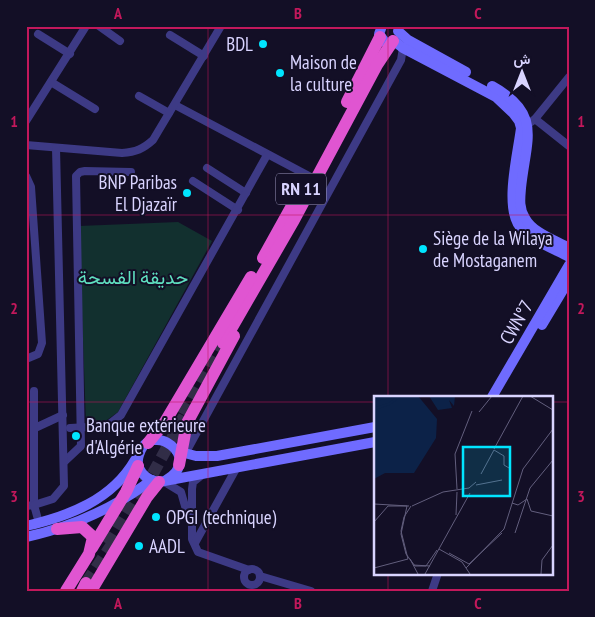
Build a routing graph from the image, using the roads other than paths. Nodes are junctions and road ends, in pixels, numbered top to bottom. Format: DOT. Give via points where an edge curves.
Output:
graph roads {
  1 [pos="86,26"];
  2 [pos="99,26"];
  3 [pos="221,26"];
  4 [pos="379,30"];
  5 [pos="38,34"];
  6 [pos="170,35"];
  7 [pos="397,37"];
  8 [pos="120,41"];
  9 [pos="70,54"];
  10 [pos="204,56"];
  11 [pos="569,77"];
  12 [pos="51,82"];
  13 [pos="140,96"];
  14 [pos="175,105"];
  15 [pos="30,106"];
  16 [pos="95,109"];
  17 [pos="169,113"];
  18 [pos="26,121"];
  19 [pos="528,124"];
  20 [pos="26,144"];
  21 [pos="569,146"];
  22 [pos="56,148"];
  23 [pos="267,155"];
  24 [pos="207,168"];
  25 [pos="131,172"];
  26 [pos="26,176"];
  27 [pos="309,176"];
  28 [pos="193,181"];
  29 [pos="246,194"];
  30 [pos="238,210"];
  31 [pos="569,248"];
  32 [pos="569,257"];
  33 [pos="569,265"];
  34 [pos="262,267"];
  35 [pos="569,280"];
  36 [pos="222,342"];
  37 [pos="26,359"];
  38 [pos="34,391"];
  39 [pos="493,396"];
  40 [pos="501,396"];
  41 [pos="63,415"];
  42 [pos="374,427"];
  43 [pos="35,428"];
  44 [pos="70,428"];
  45 [pos="82,429"];
  46 [pos="374,442"];
  47 [pos="148,443"];
  48 [pos="139,453"];
  49 [pos="181,455"];
  50 [pos="65,462"];
  51 [pos="138,466"];
  52 [pos="237,467"];
  53 [pos="202,475"];
  54 [pos="160,481"];
  55 [pos="121,501"];
  56 [pos="30,505"];
  57 [pos="39,523"];
  58 [pos="191,524"];
  59 [pos="26,526"];
  60 [pos="57,529"];
  61 [pos="26,537"];
  62 [pos="195,543"];
  63 [pos="92,548"];
  64 [pos="250,570"];
  65 [pos="438,574"];
  66 [pos="260,576"];
  67 [pos="85,588"];
  68 [pos="247,588"];
  69 [pos="66,591"];
  70 [pos="311,591"];
  71 [pos="432,591"];
  1 -- 9 [label="street"];
  2 -- 8 [label="street"];
  3 -- 10 [label="street"];
  4 -- 7 [label="main road" via="386,42"];
  4 -- 27 [label="highway, RN 11"];
  5 -- 9 [label="street"];
  6 -- 10 [label="street"];
  7 -- 19 [label="main road" via="496,96"];
  7 -- 19 [label="main road" via="416,44 508,95 519,106"];
  7 -- 34 [label="highway, RN 11" via="377,65"];
  7 -- 49 [label="street" via="401,60"];
  9 -- 12 [label="street"];
  10 -- 14 [label="street"];
  11 -- 19 [label="street"];
  12 -- 15 [label="street"];
  12 -- 16 [label="street"];
  13 -- 17 [label="street"];
  14 -- 17 [label="street"];
  14 -- 23 [label="street"];
  15 -- 18 [label="street"];
  17 -- 22 [label="street" via="153,140 134,152"];
  19 -- 21 [label="street"];
  19 -- 31 [label="main road" via="520,201 523,216 534,228"];
  19 -- 32 [label="main road" via="513,197 514,214 520,228"];
  20 -- 22 [label="street"];
  22 -- 41 [label="street"];
  23 -- 27 [label="street"];
  23 -- 29 [label="street"];
  24 -- 29 [label="street"];
  25 -- 45 [label="street" via="85,171 76,176"];
  26 -- 37 [label="street" via="31,186 42,344 38,354"];
  27 -- 34 [label="highway, RN 11"];
  28 -- 30 [label="street"];
  29 -- 30 [label="street"];
  30 -- 45 [label="street" via="121,415 107,426"];
  33 -- 39 [label="main road, CWN°7"];
  34 -- 36 [label="highway, RN 11"];
  34 -- 47 [label="highway" via="165,422"];
  34 -- 49 [label="highway" via="234,337 187,423"];
  35 -- 40 [label="main road"];
  38 -- 43 [label="street"];
  41 -- 43 [label="street"];
  41 -- 50 [label="street"];
  42 -- 49 [label="main road" via="235,454"];
  43 -- 56 [label="street"];
  44 -- 45 [label="street"];
  45 -- 50 [label="street" via="80,449"];
  46 -- 52 [label="main road"];
  47 -- 48 [label="main road"];
  47 -- 49 [label="main road" via="154,440 167,442"];
  48 -- 51 [label="main road"];
  48 -- 57 [label="main road" via="124,479 105,495"];
  49 -- 54 [label="main road" via="172,477"];
  50 -- 56 [label="street" via="64,486 60,494"];
  51 -- 54 [label="main road" via="146,477"];
  51 -- 55 [label="highway"];
  52 -- 53 [label="main road"];
  52 -- 62 [label="street"];
  53 -- 54 [label="main road"];
  53 -- 58 [label="street" via="194,482"];
  54 -- 55 [label="main road"];
  54 -- 58 [label="street" via="181,492"];
  54 -- 67 [label="highway"];
  55 -- 60 [label="main road"];
  55 -- 63 [label="highway"];
  56 -- 57 [label="street"];
  57 -- 59 [label="main road"];
  58 -- 62 [label="street"];
  60 -- 61 [label="main road"];
  60 -- 63 [label="highway" via="78,526 87,530 93,537"];
  62 -- 64 [label="street" via="198,552"];
  63 -- 69 [label="highway"];
  64 -- 66 [label="street" via="256,570"];
  64 -- 68 [label="street" via="244,577"];
  65 -- 71 [label="street"];
  66 -- 68 [label="street" via="258,583"];
  66 -- 70 [label="street"];
}
